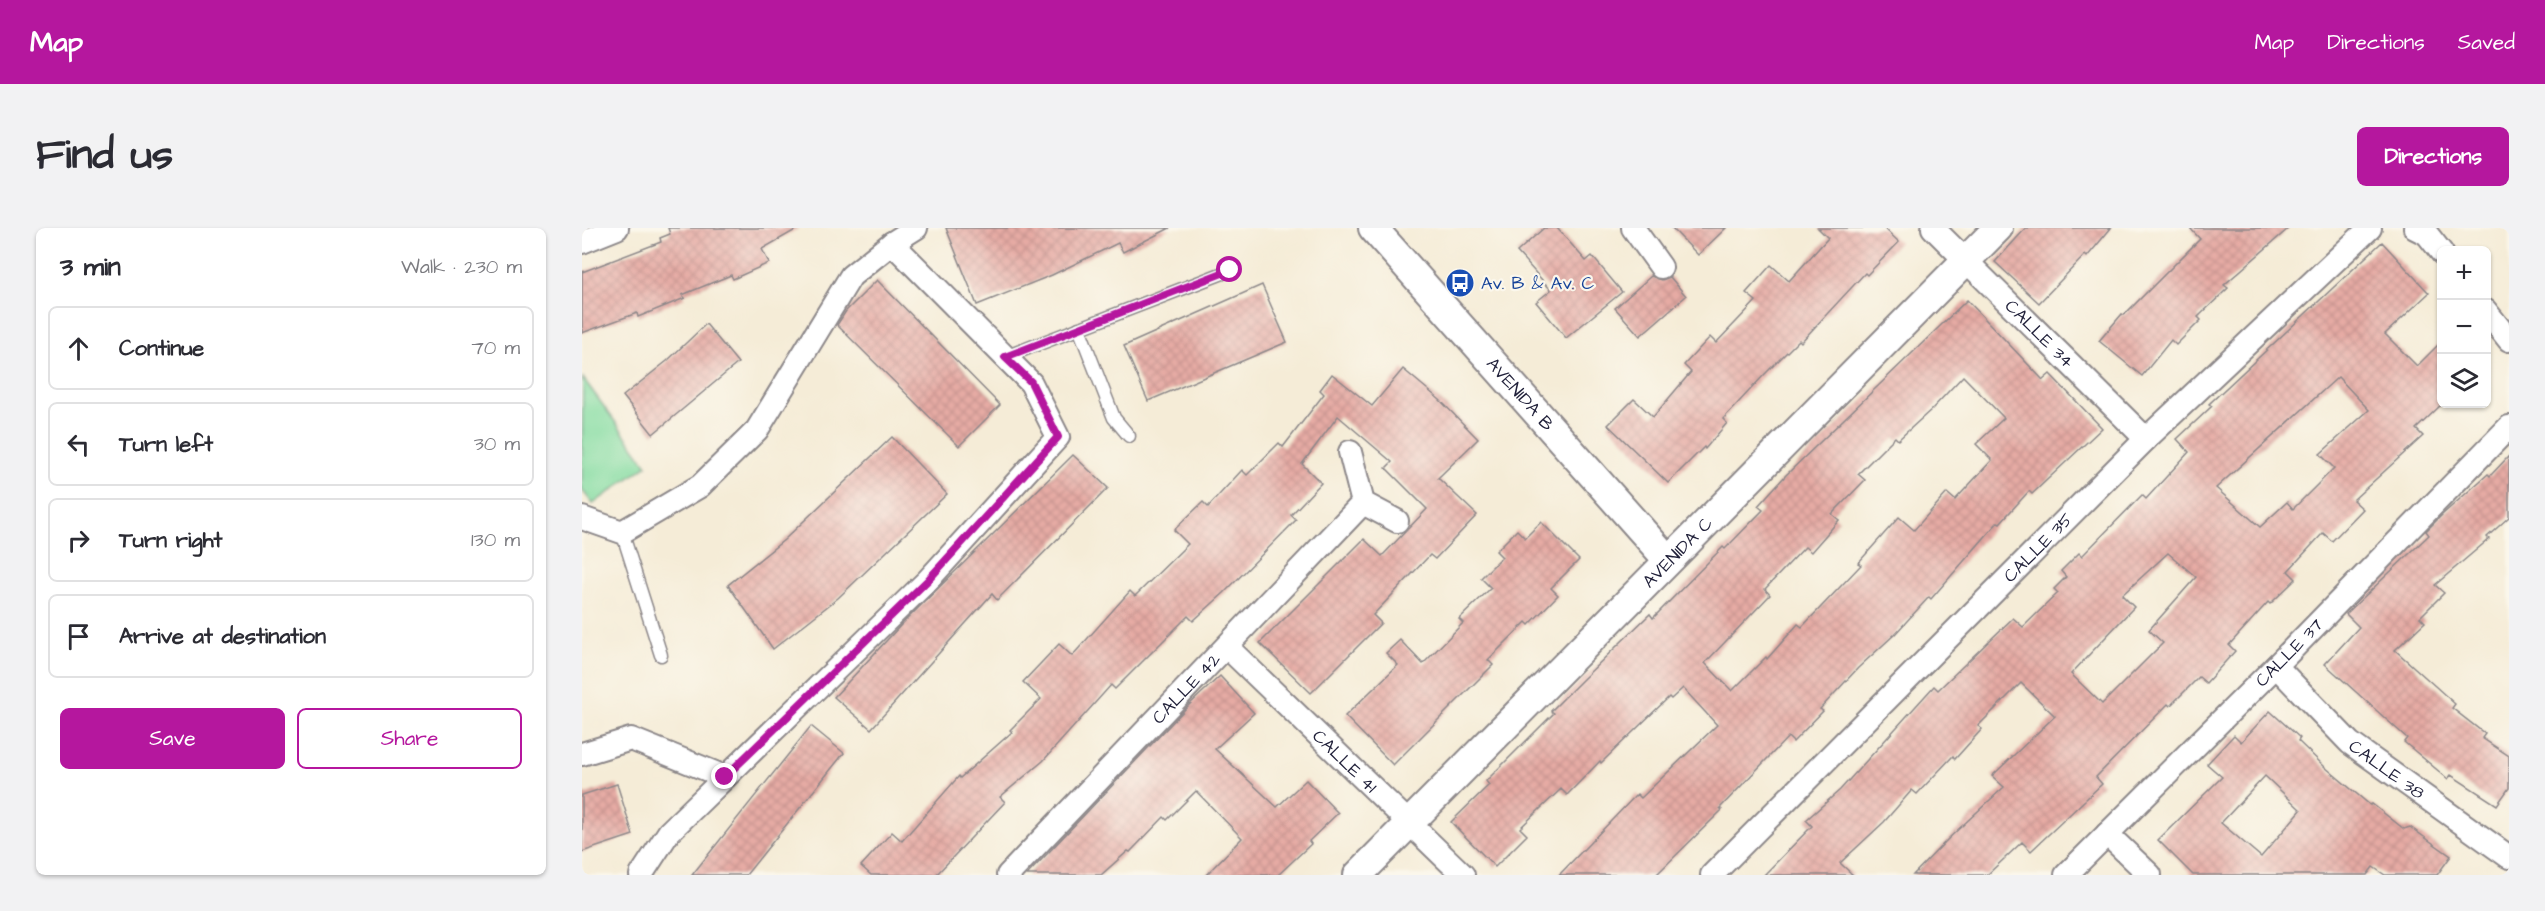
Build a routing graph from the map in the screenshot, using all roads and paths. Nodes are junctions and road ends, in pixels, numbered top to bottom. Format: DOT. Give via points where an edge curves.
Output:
graph roads {
  1 [pos="617,228"];
  2 [pos="916,228"];
  3 [pos="1373,228"];
  4 [pos="1933,228"];
  5 [pos="1998,228"];
  6 [pos="2370,228"];
  7 [pos="2415,228"];
  8 [pos="1637,229"];
  9 [pos="582,242"];
  10 [pos="892,243"];
  11 [pos="2437,247"];
  12 [pos="1965,261"];
  13 [pos="1661,267"];
  14 [pos="1230,270"];
  15 [pos="2491,316"];
  16 [pos="1079,328"];
  17 [pos="2509,340"];
  18 [pos="1005,357"];
  19 [pos="2509,427"];
  20 [pos="1129,436"];
  21 [pos="2146,439"];
  22 [pos="1350,452"];
  23 [pos="1364,503"];
  24 [pos="582,518"];
  25 [pos="1397,521"];
  26 [pos="622,532"];
  27 [pos="1668,560"];
  28 [pos="1227,647"];
  29 [pos="661,656"];
  30 [pos="2276,666"];
  31 [pos="582,754"];
  32 [pos="725,777"];
  33 [pos="1409,823"];
  34 [pos="2107,834"];
  35 [pos="2509,857"];
  36 [pos="641,875"];
  37 [pos="1008,875"];
  38 [pos="1358,875"];
  39 [pos="1463,875"];
  40 [pos="1712,875"];
  41 [pos="2066,875"];
  42 [pos="2150,875"];
  1 -- 9 [label="street"];
  2 -- 10 [label="street"];
  3 -- 27 [label="street, AVENIDA B"];
  4 -- 12 [label="street, CALLE 34"];
  5 -- 12 [label="street, AVENIDA C"];
  6 -- 21 [label="street, CALLE 35"];
  7 -- 11 [label="street" via="2427,234"];
  8 -- 13 [label="street"];
  10 -- 18 [label="street"];
  10 -- 26 [label="street" via="851,276 757,430 700,486"];
  12 -- 21 [label="street, CALLE 34"];
  12 -- 27 [label="street, AVENIDA C"];
  14 -- 16 [label="lane"];
  15 -- 17 [label="street"];
  16 -- 18 [label="lane"];
  16 -- 20 [label="lane" via="1114,418"];
  18 -- 32 [label="street" via="1031,382 1058,437 928,580"];
  19 -- 30 [label="street, CALLE 37"];
  21 -- 40 [label="street, CALLE 35"];
  22 -- 23 [label="street"];
  23 -- 25 [label="street"];
  23 -- 28 [label="street, CALLE 42"];
  24 -- 26 [label="street"];
  26 -- 29 [label="lane"];
  27 -- 33 [label="street, AVENIDA C"];
  28 -- 33 [label="street, CALLE 41"];
  28 -- 37 [label="street, CALLE 42"];
  30 -- 34 [label="street, CALLE 37"];
  30 -- 35 [label="street, CALLE 38" via="2350,743"];
  31 -- 32 [label="street" via="631,739"];
  32 -- 36 [label="street" via="669,832"];
  33 -- 38 [label="street, AVENIDA C"];
  33 -- 39 [label="street, CALLE 41"];
  34 -- 41 [label="street, CALLE 37"];
  34 -- 42 [label="street"];
}
